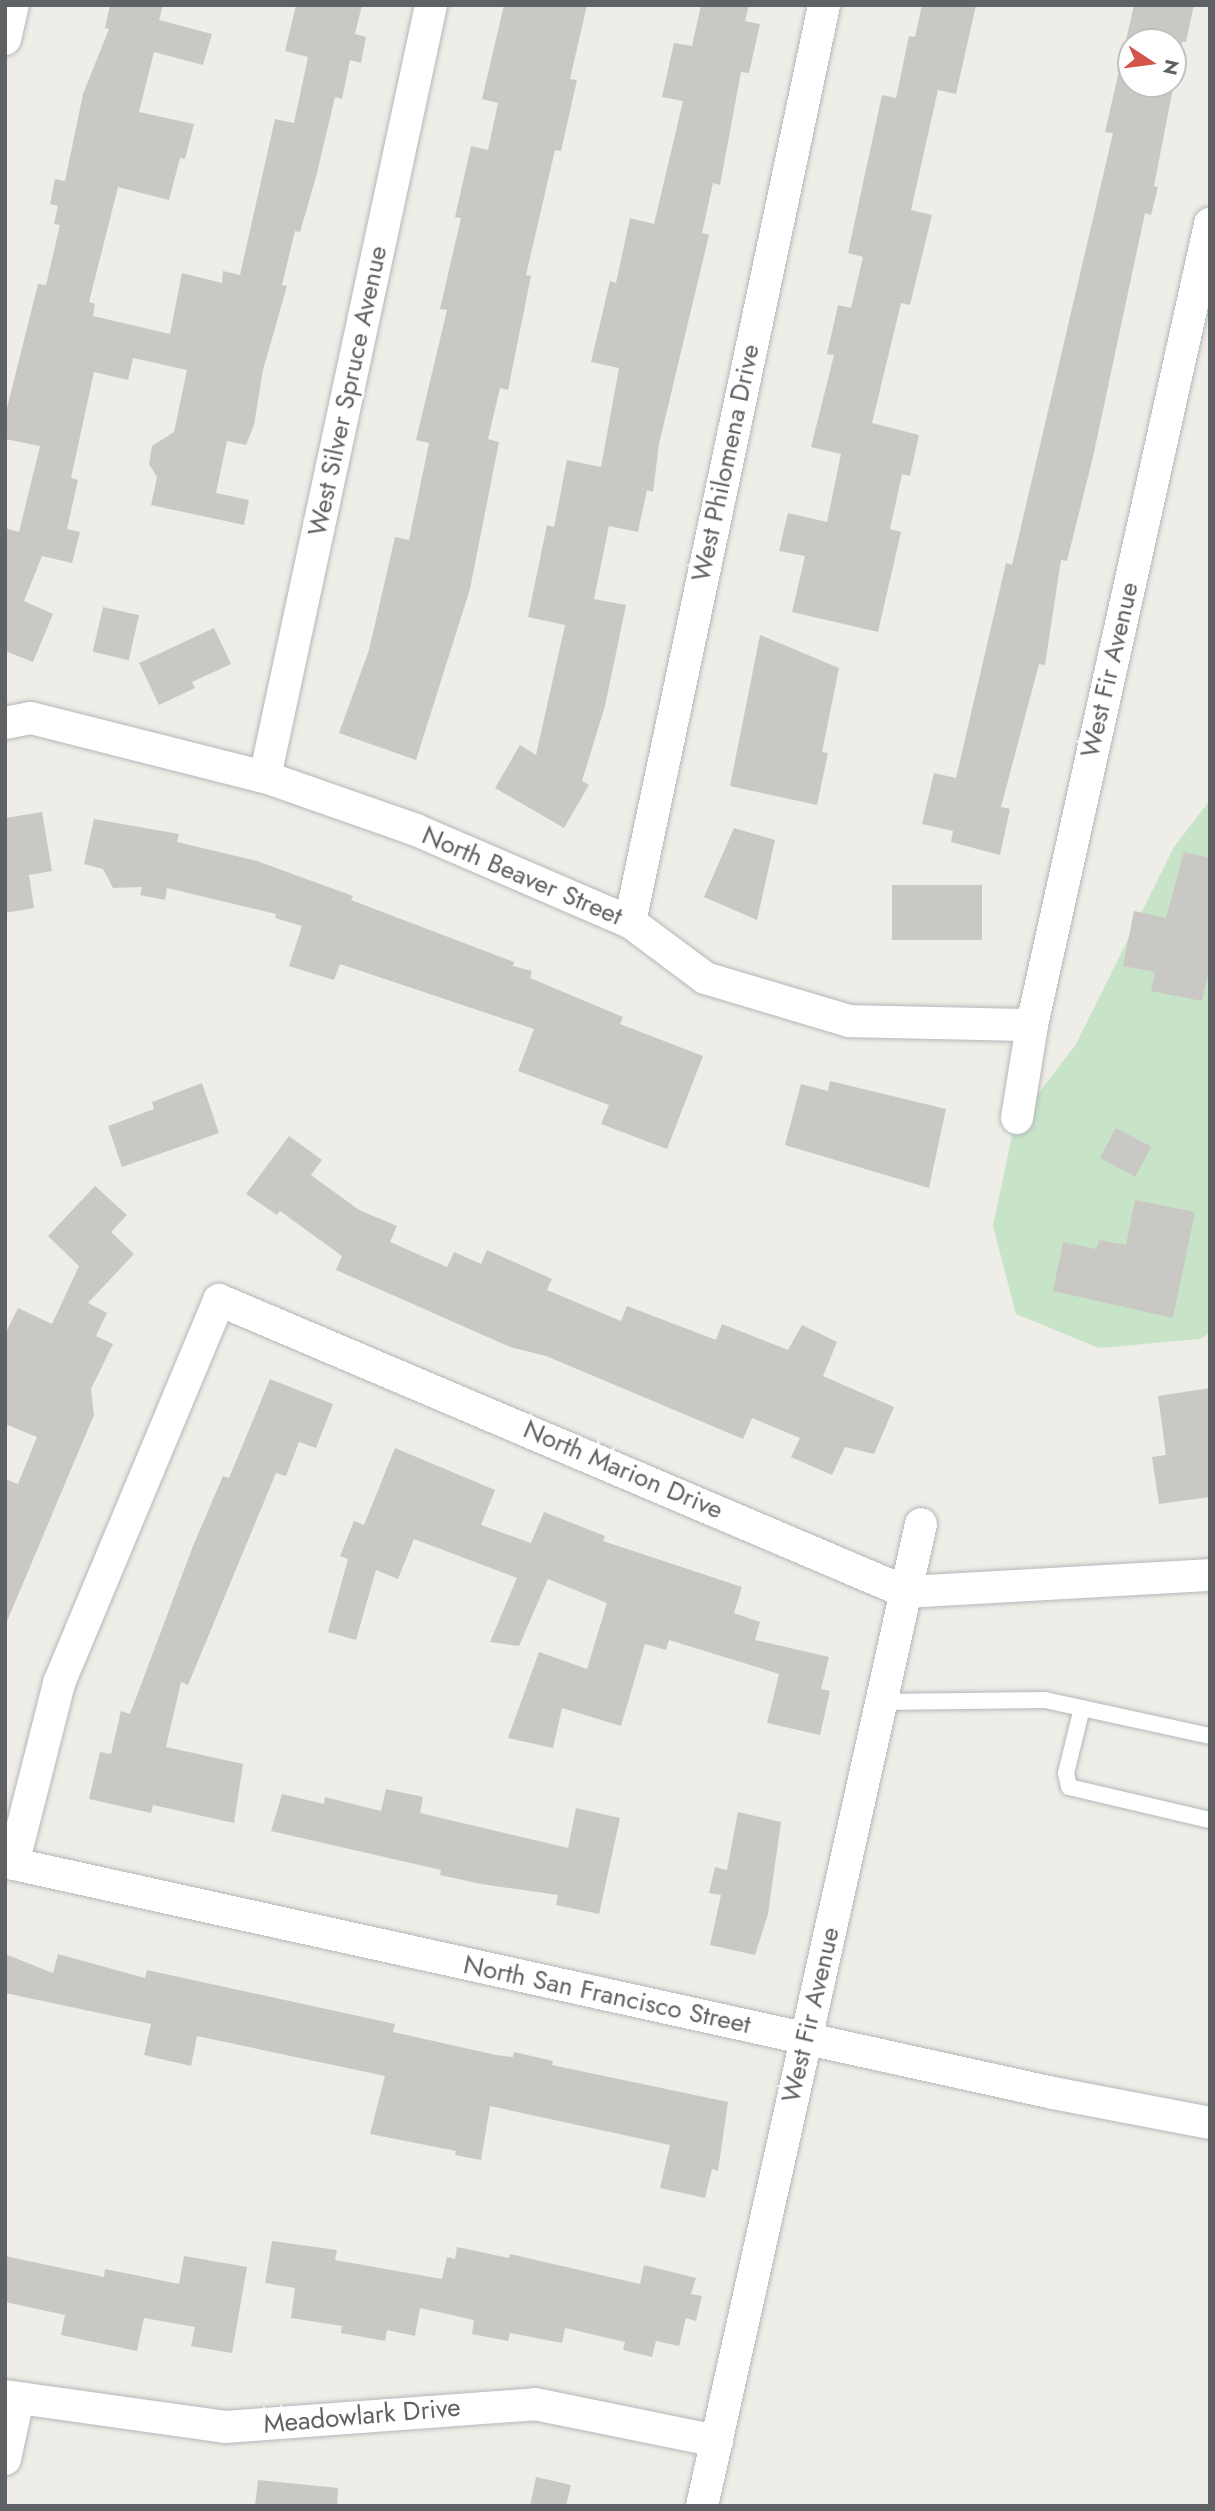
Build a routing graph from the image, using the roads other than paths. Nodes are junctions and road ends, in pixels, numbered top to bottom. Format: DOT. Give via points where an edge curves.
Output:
graph roads {
  1 [pos="13,5"];
  2 [pos="431,5"];
  3 [pos="824,5"];
  4 [pos="5,39"];
  5 [pos="1210,223"];
  6 [pos="5,723"];
  7 [pos="265,778"];
  8 [pos="630,922"];
  9 [pos="1032,1025"];
  10 [pos="1017,1118"];
  11 [pos="921,1524"];
  12 [pos="1210,1575"];
  13 [pos="905,1592"];
  14 [pos="881,1702"];
  15 [pos="1082,1708"];
  16 [pos="1210,1736"];
  17 [pos="1210,1820"];
  18 [pos="9,1863"];
  19 [pos="806,2039"];
  20 [pos="1210,2123"];
  21 [pos="11,2397"];
  22 [pos="717,2441"];
  23 [pos="5,2459"];
  24 [pos="702,2506"];
  1 -- 4 [label="street"];
  2 -- 7 [label="street, West Silver Spruce Avenue"];
  3 -- 8 [label="street, West Philomena Drive"];
  5 -- 9 [label="street, West Fir Avenue"];
  6 -- 7 [label="street, North Beaver Street" via="30,718"];
  7 -- 8 [label="street, North Beaver Street" via="416,830"];
  8 -- 9 [label="street, North Beaver Street" via="705,978 849,1021"];
  9 -- 10 [label="street, West Fir Avenue"];
  11 -- 13 [label="street, West Fir Avenue"];
  12 -- 13 [label="street, North Marion Drive"];
  13 -- 14 [label="street, West Fir Avenue"];
  13 -- 18 [label="street, North Marion Drive" via="219,1300 59,1683"];
  14 -- 15 [label="lane" via="1045,1700"];
  14 -- 19 [label="street, West Fir Avenue"];
  15 -- 16 [label="lane"];
  15 -- 17 [label="lane" via="1066,1773 1069,1787"];
  18 -- 19 [label="street, North San Francisco Street"];
  19 -- 20 [label="street, North San Francisco Street"];
  19 -- 22 [label="street, West Fir Avenue"];
  21 -- 22 [label="street, Meadowlark Drive" via="225,2427 535,2404"];
  21 -- 23 [label="street"];
  22 -- 24 [label="street, West Fir Avenue"];
}
